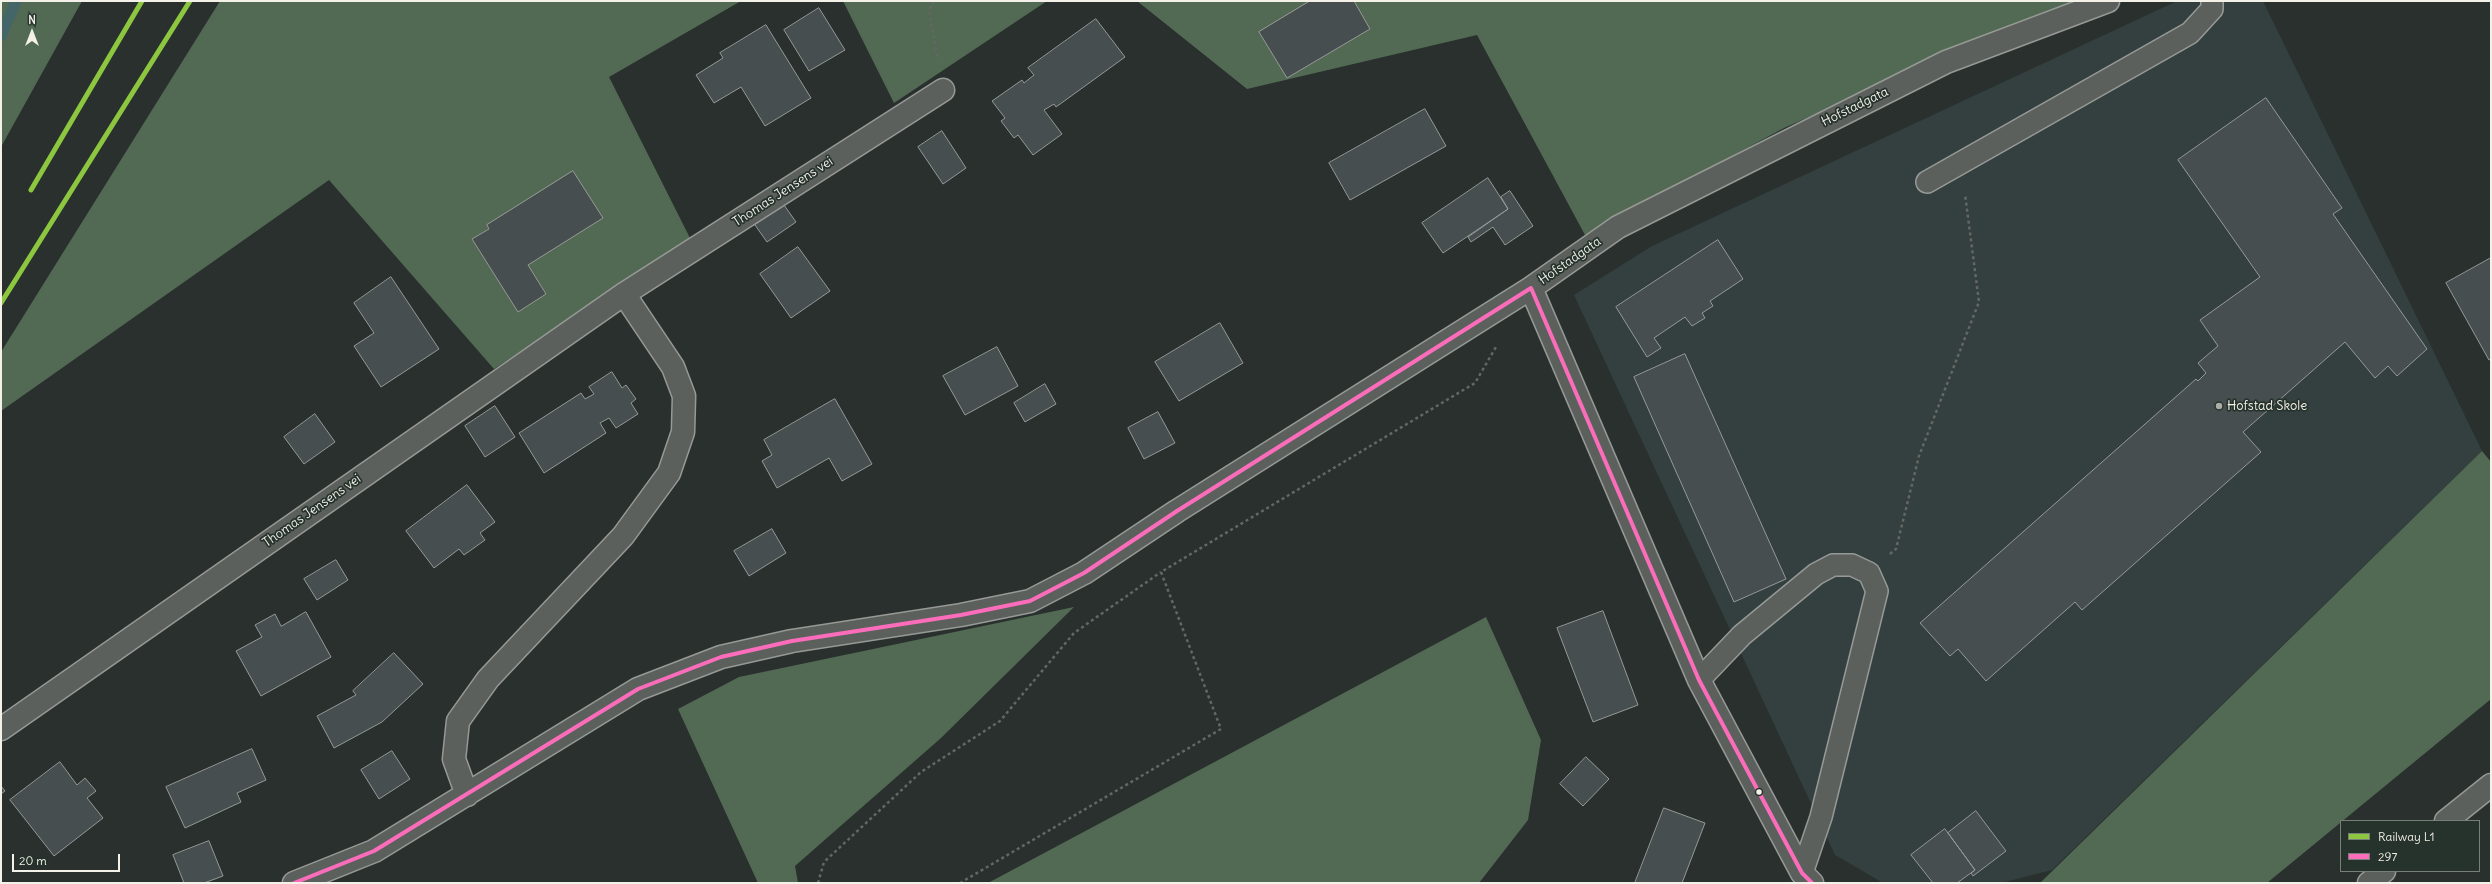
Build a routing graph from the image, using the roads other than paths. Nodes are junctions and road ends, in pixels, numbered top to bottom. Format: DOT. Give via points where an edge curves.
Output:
graph roads {
  1 [pos="2108,1"];
  2 [pos="2212,1"];
  3 [pos="943,90"];
  4 [pos="1927,182"];
  5 [pos="1532,288"];
  6 [pos="624,294"];
  7 [pos="1699,680"];
  8 [pos="1,729"];
  9 [pos="2491,785"];
  10 [pos="467,795"];
  11 [pos="2447,820"];
  12 [pos="2383,872"];
  13 [pos="1803,880"];
  14 [pos="294,883"];
  15 [pos="2369,883"];
  1 -- 5 [label="main road, Hofstadgata" via="1946,62 1618,227"];
  2 -- 4 [label="lane" via="2212,9 2190,33"];
  3 -- 6 [label="main road, Thomas Jensens vei"];
  5 -- 7 [label="main road"];
  5 -- 10 [label="main road, Hofstadgata" via="1177,511 1084,573 1030,602 792,640 721,657 638,689"];
  6 -- 8 [label="main road, Thomas Jensens vei"];
  6 -- 10 [label="main road" via="673,367 684,396 683,432 669,473 623,536 488,679 458,721 454,759"];
  7 -- 13 [label="main road"];
  7 -- 13 [label="lane" via="1742,635 1816,574 1833,565 1852,565 1869,573 1877,591"];
  9 -- 11 [label="main road"];
  10 -- 14 [label="main road, Hofstadgata" via="374,851"];
  12 -- 15 [label="main road"];
}
